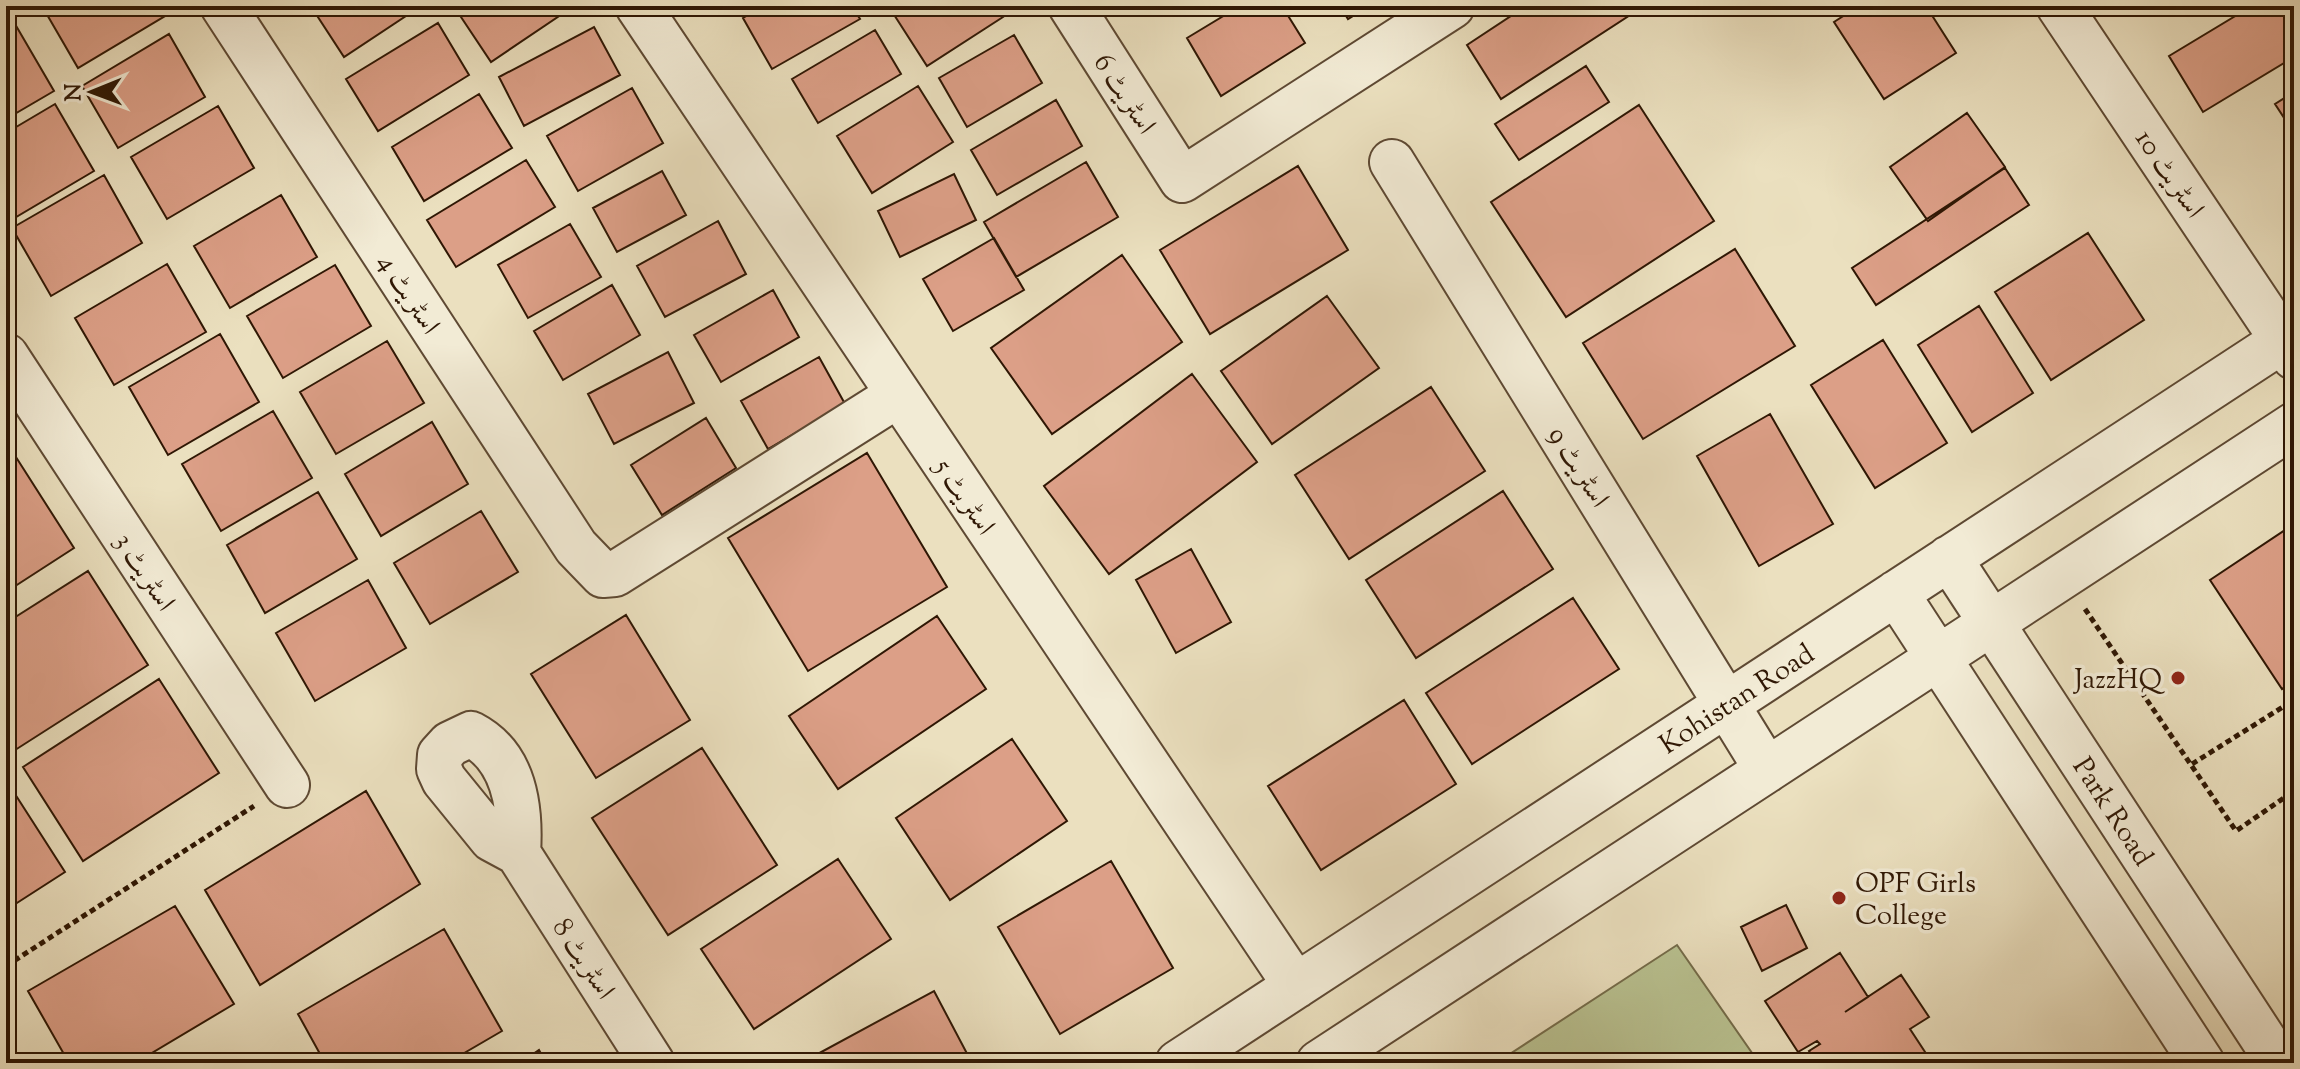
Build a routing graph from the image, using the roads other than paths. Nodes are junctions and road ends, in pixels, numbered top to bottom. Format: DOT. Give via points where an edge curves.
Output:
graph roads {
  1 [pos="223,6"];
  2 [pos="638,6"];
  3 [pos="1071,6"];
  4 [pos="1452,6"];
  5 [pos="2059,6"];
  6 [pos="1392,162"];
  7 [pos="2291,343"];
  8 [pos="6,356"];
  9 [pos="898,395"];
  10 [pos="2294,425"];
  11 [pos="1949,558"];
  12 [pos="1896,593"];
  13 [pos="1991,623"];
  14 [pos="1938,658"];
  15 [pos="1727,703"];
  16 [pos="1767,770"];
  17 [pos="287,785"];
  18 [pos="518,853"];
  19 [pos="1296,986"];
  20 [pos="652,1063"];
  21 [pos="1178,1063"];
  22 [pos="1319,1063"];
  23 [pos="2202,1063"];
  24 [pos="2279,1063"];
  1 -- 9 [label="street, اسٹریٹ 4" via="576,547 603,575 615,574"];
  2 -- 9 [label="street, اسٹریٹ 5"];
  3 -- 4 [label="street, اسٹریٹ 6" via="1182,180"];
  5 -- 7 [label="street, اسٹریٹ 10"];
  6 -- 15 [label="street, اسٹریٹ 9"];
  7 -- 11 [label="street, Kohistan Road"];
  8 -- 17 [label="street, اسٹریٹ 3"];
  9 -- 19 [label="street, اسٹریٹ 5"];
  10 -- 13 [label="street"];
  11 -- 12 [label="street, Kohistan Road"];
  11 -- 13 [label="street, Park Road"];
  12 -- 14 [label="street"];
  12 -- 15 [label="street, Kohistan Road"];
  13 -- 14 [label="street"];
  13 -- 24 [label="street, Park Road"];
  14 -- 16 [label="street"];
  14 -- 23 [label="street"];
  15 -- 16 [label="street, اسٹریٹ 9"];
  15 -- 19 [label="street, Kohistan Road"];
  16 -- 22 [label="street"];
  18 -- 20 [label="street, اسٹریٹ 8"];
  19 -- 21 [label="street, Kohistan Road"];
}
